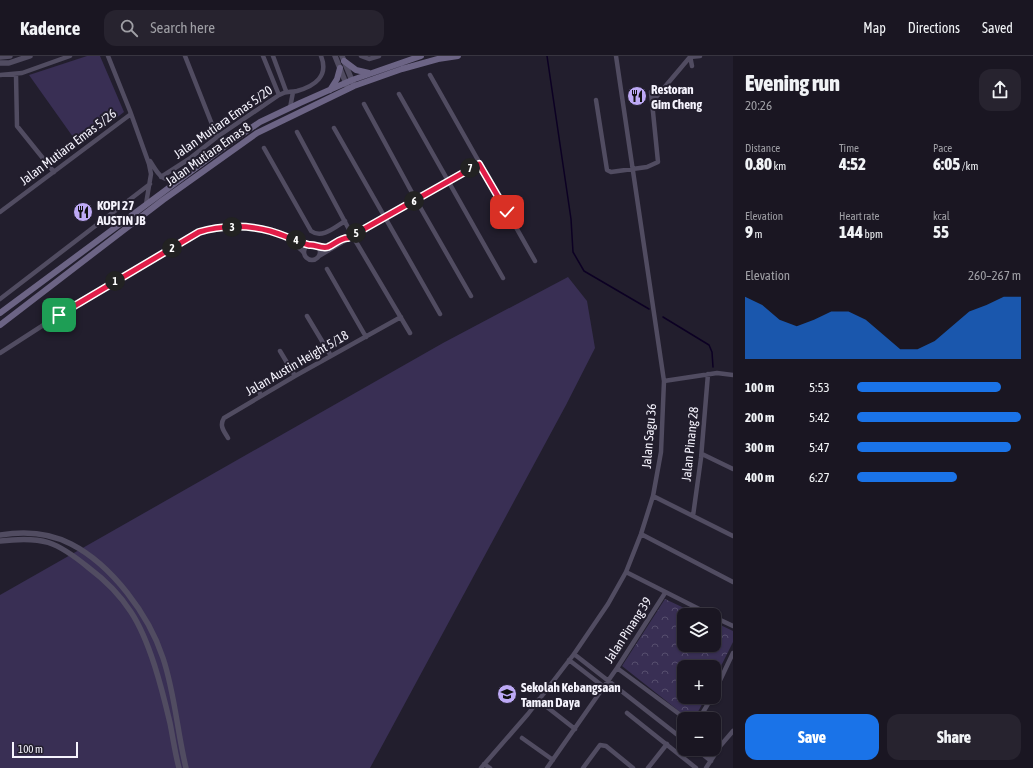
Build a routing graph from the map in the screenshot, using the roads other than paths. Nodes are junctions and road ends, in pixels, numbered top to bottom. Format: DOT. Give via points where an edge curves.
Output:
graph roads {
  1 [pos="10,56"];
  2 [pos="30,56"];
  3 [pos="70,56"];
  4 [pos="108,56"];
  5 [pos="185,56"];
  6 [pos="263,56"];
  7 [pos="273,56"];
  8 [pos="321,56"];
  9 [pos="334,56"];
  10 [pos="361,56"];
  11 [pos="379,56"];
  12 [pos="421,56"];
  13 [pos="458,56"];
  14 [pos="616,56"];
  15 [pos="700,56"];
  16 [pos="0,57"];
  17 [pos="690,57"];
  18 [pos="343,58"];
  19 [pos="0,63"];
  20 [pos="692,66"];
  21 [pos="340,68"];
  22 [pos="370,73"];
  23 [pos="0,75"];
  24 [pos="16,75"];
  25 [pos="430,75"];
  26 [pos="350,84"];
  27 [pos="330,90"];
  28 [pos="286,91"];
  29 [pos="293,92"];
  30 [pos="651,92"];
  31 [pos="399,94"];
  32 [pos="279,95"];
  33 [pos="596,100"];
  34 [pos="652,102"];
  35 [pos="364,104"];
  36 [pos="290,108"];
  37 [pos="131,114"];
  38 [pos="334,128"];
  39 [pos="297,132"];
  40 [pos="217,137"];
  41 [pos="264,148"];
  42 [pos="147,156"];
  43 [pos="479,164"];
  44 [pos="634,169"];
  45 [pos="54,172"];
  46 [pos="161,177"];
  47 [pos="448,180"];
  48 [pos="178,181"];
  49 [pos="150,184"];
  50 [pos="416,200"];
  51 [pos="146,204"];
  52 [pos="0,212"];
  53 [pos="385,218"];
  54 [pos="345,221"];
  55 [pos="350,236"];
  56 [pos="290,239"];
  57 [pos="309,245"];
  58 [pos="318,247"];
  59 [pos="304,253"];
  60 [pos="319,256"];
  61 [pos="535,261"];
  62 [pos="327,269"];
  63 [pos="503,278"];
  64 [pos="471,296"];
  65 [pos="0,299"];
  66 [pos="0,313"];
  67 [pos="440,314"];
  68 [pos="307,316"];
  69 [pos="401,317"];
  70 [pos="0,325"];
  71 [pos="410,333"];
  72 [pos="366,337"];
  73 [pos="280,351"];
  74 [pos="0,353"];
  75 [pos="330,356"];
  76 [pos="708,374"];
  77 [pos="733,374"];
  78 [pos="294,376"];
  79 [pos="664,381"];
  80 [pos="257,386"];
  81 [pos="261,396"];
  82 [pos="228,438"];
  83 [pos="702,454"];
  84 [pos="733,469"];
  85 [pos="653,496"];
  86 [pos="693,516"];
  87 [pos="640,534"];
  88 [pos="0,535"];
  89 [pos="733,536"];
  90 [pos="0,541"];
  91 [pos="626,572"];
  92 [pos="733,582"];
  93 [pos="665,592"];
  94 [pos="696,608"];
  95 [pos="721,620"];
  96 [pos="733,626"];
  97 [pos="733,653"];
  98 [pos="574,654"];
  99 [pos="569,660"];
  100 [pos="617,668"];
  101 [pos="721,678"];
  102 [pos="608,680"];
  103 [pos="604,686"];
  104 [pos="538,700"];
  105 [pos="677,712"];
  106 [pos="627,713"];
  107 [pos="575,728"];
  108 [pos="733,731"];
  109 [pos="677,734"];
  110 [pos="522,738"];
  111 [pos="667,744"];
  112 [pos="721,745"];
  113 [pos="704,756"];
  114 [pos="713,756"];
  115 [pos="552,760"];
  116 [pos="710,761"];
  117 [pos="484,764"];
  118 [pos="179,768"];
  119 [pos="186,768"];
  120 [pos="480,768"];
  121 [pos="490,768"];
  122 [pos="547,768"];
  123 [pos="583,768"];
  124 [pos="633,768"];
  125 [pos="648,768"];
  126 [pos="696,768"];
  127 [pos="706,768"];
  1 -- 16 [label="street"];
  2 -- 19 [label="street" via="9,63"];
  3 -- 24 [label="street"];
  4 -- 37 [label="street"];
  5 -- 40 [label="street"];
  6 -- 32 [label="street"];
  7 -- 28 [label="street"];
  8 -- 29 [label="street, Jalan Mutiara Emas 5/20" via="324,64 322,75 312,85"];
  9 -- 21 [label="street"];
  10 -- 11 [label="street" via="369,59"];
  12 -- 22 [label="main road, Jalan Mutiara Emas 8"];
  13 -- 26 [label="main road, Jalan Mutiara Emas 8" via="438,59"];
  14 -- 44 [label="street, Jalan Sagu 36"];
  15 -- 17 [label="street"];
  17 -- 20 [label="street"];
  17 -- 34 [label="street"];
  18 -- 22 [label="main road" via="356,70"];
  18 -- 26 [label="street"];
  21 -- 26 [label="street"];
  21 -- 27 [label="main road"];
  22 -- 26 [label="main road, Jalan Mutiara Emas 8"];
  23 -- 24 [label="street"];
  24 -- 45 [label="street" via="17,126"];
  25 -- 43 [label="street"];
  26 -- 27 [label="main road, Jalan Mutiara Emas 8"];
  26 -- 70 [label="main road, Jalan Mutiara Emas 8" via="256,133 163,200"];
  27 -- 36 [label="main road, Jalan Mutiara Emas 8"];
  28 -- 29 [label="street, Jalan Mutiara Emas 5/20"];
  28 -- 32 [label="street, Jalan Mutiara Emas 5/20"];
  29 -- 36 [label="street"];
  30 -- 34 [label="street"];
  31 -- 47 [label="street"];
  32 -- 40 [label="street, Jalan Mutiara Emas 5/20"];
  33 -- 44 [label="street" via="607,170 611,172"];
  34 -- 44 [label="street" via="658,162"];
  35 -- 50 [label="street"];
  36 -- 48 [label="main road, Jalan Mutiara Emas 8" via="232,140"];
  37 -- 42 [label="street"];
  37 -- 45 [label="street, Jalan Mutiara Emas 5/26"];
  38 -- 53 [label="street"];
  39 -- 54 [label="street"];
  40 -- 46 [label="street, Jalan Mutiara Emas 5/20"];
  41 -- 54 [label="street" via="311,231 322,234"];
  42 -- 46 [label="street"];
  42 -- 49 [label="street" via="151,174"];
  43 -- 47 [label="street"];
  43 -- 61 [label="street"];
  44 -- 79 [label="street, Jalan Sagu 36"];
  45 -- 52 [label="street, Jalan Mutiara Emas 5/26"];
  46 -- 48 [label="street"];
  47 -- 50 [label="street"];
  47 -- 63 [label="street"];
  48 -- 51 [label="main road, Jalan Mutiara Emas 8"];
  49 -- 51 [label="street"];
  49 -- 65 [label="street"];
  50 -- 53 [label="street"];
  50 -- 64 [label="street"];
  51 -- 66 [label="main road, Jalan Mutiara Emas 8"];
  53 -- 55 [label="street"];
  53 -- 67 [label="street"];
  54 -- 55 [label="street"];
  55 -- 58 [label="street" via="326,247"];
  55 -- 60 [label="street"];
  55 -- 69 [label="street"];
  56 -- 57 [label="street"];
  56 -- 59 [label="street"];
  56 -- 74 [label="street" via="249,227 227,227 199,232"];
  57 -- 58 [label="street" via="314,244"];
  57 -- 59 [label="street"];
  58 -- 60 [label="street"];
  59 -- 60 [label="street" via="306,258 311,260"];
  62 -- 72 [label="street"];
  68 -- 75 [label="street"];
  69 -- 71 [label="street"];
  69 -- 72 [label="street, Jalan Austin Height 5/18"];
  72 -- 75 [label="street, Jalan Austin Height 5/18"];
  73 -- 78 [label="street"];
  75 -- 78 [label="street, Jalan Austin Height 5/18"];
  76 -- 77 [label="street"];
  76 -- 79 [label="street"];
  76 -- 83 [label="street, Jalan Pinang 28"];
  78 -- 81 [label="street, Jalan Austin Height 5/18"];
  79 -- 85 [label="street, Jalan Sagu 36" via="661,452"];
  80 -- 81 [label="street"];
  81 -- 82 [label="street, Jalan Austin Height 5/18" via="224,418 222,428"];
  83 -- 84 [label="street"];
  83 -- 86 [label="street, Jalan Pinang 28"];
  85 -- 86 [label="street"];
  85 -- 87 [label="street, Jalan Sagu 36"];
  86 -- 89 [label="street"];
  87 -- 91 [label="street, Jalan Sagu 36"];
  87 -- 92 [label="street"];
  88 -- 119 [label="street" via="43,534 71,544 109,573 141,611 163,658"];
  90 -- 118 [label="street" via="36,539 55,544 97,574 131,611 142,632 161,686"];
  91 -- 93 [label="street"];
  91 -- 98 [label="street, Jalan Sagu 36"];
  93 -- 94 [label="street"];
  93 -- 100 [label="street, Jalan Pinang 39"];
  95 -- 96 [label="street"];
  97 -- 101 [label="street"];
  98 -- 99 [label="street, Jalan Sagu 36"];
  98 -- 102 [label="street"];
  99 -- 103 [label="street"];
  99 -- 104 [label="street, Jalan Sagu 36"];
  100 -- 102 [label="street, Jalan Pinang 39"];
  100 -- 105 [label="street"];
  102 -- 103 [label="street, Jalan Pinang 39"];
  102 -- 109 [label="street"];
  103 -- 107 [label="street, Jalan Pinang 39"];
  104 -- 107 [label="street"];
  104 -- 117 [label="street, Jalan Sagu 36"];
  106 -- 111 [label="street"];
  107 -- 115 [label="street, Jalan Pinang 39"];
  108 -- 112 [label="street"];
  110 -- 115 [label="street"];
  111 -- 125 [label="street"];
  111 -- 126 [label="street"];
  113 -- 116 [label="street"];
  114 -- 116 [label="street"];
  115 -- 122 [label="street, Jalan Pinang 39"];
  116 -- 127 [label="street"];
  117 -- 120 [label="street, Jalan Sagu 36"];
  117 -- 121 [label="street"];
  123 -- 124 [label="street" via="600,745 606,746"];
}
